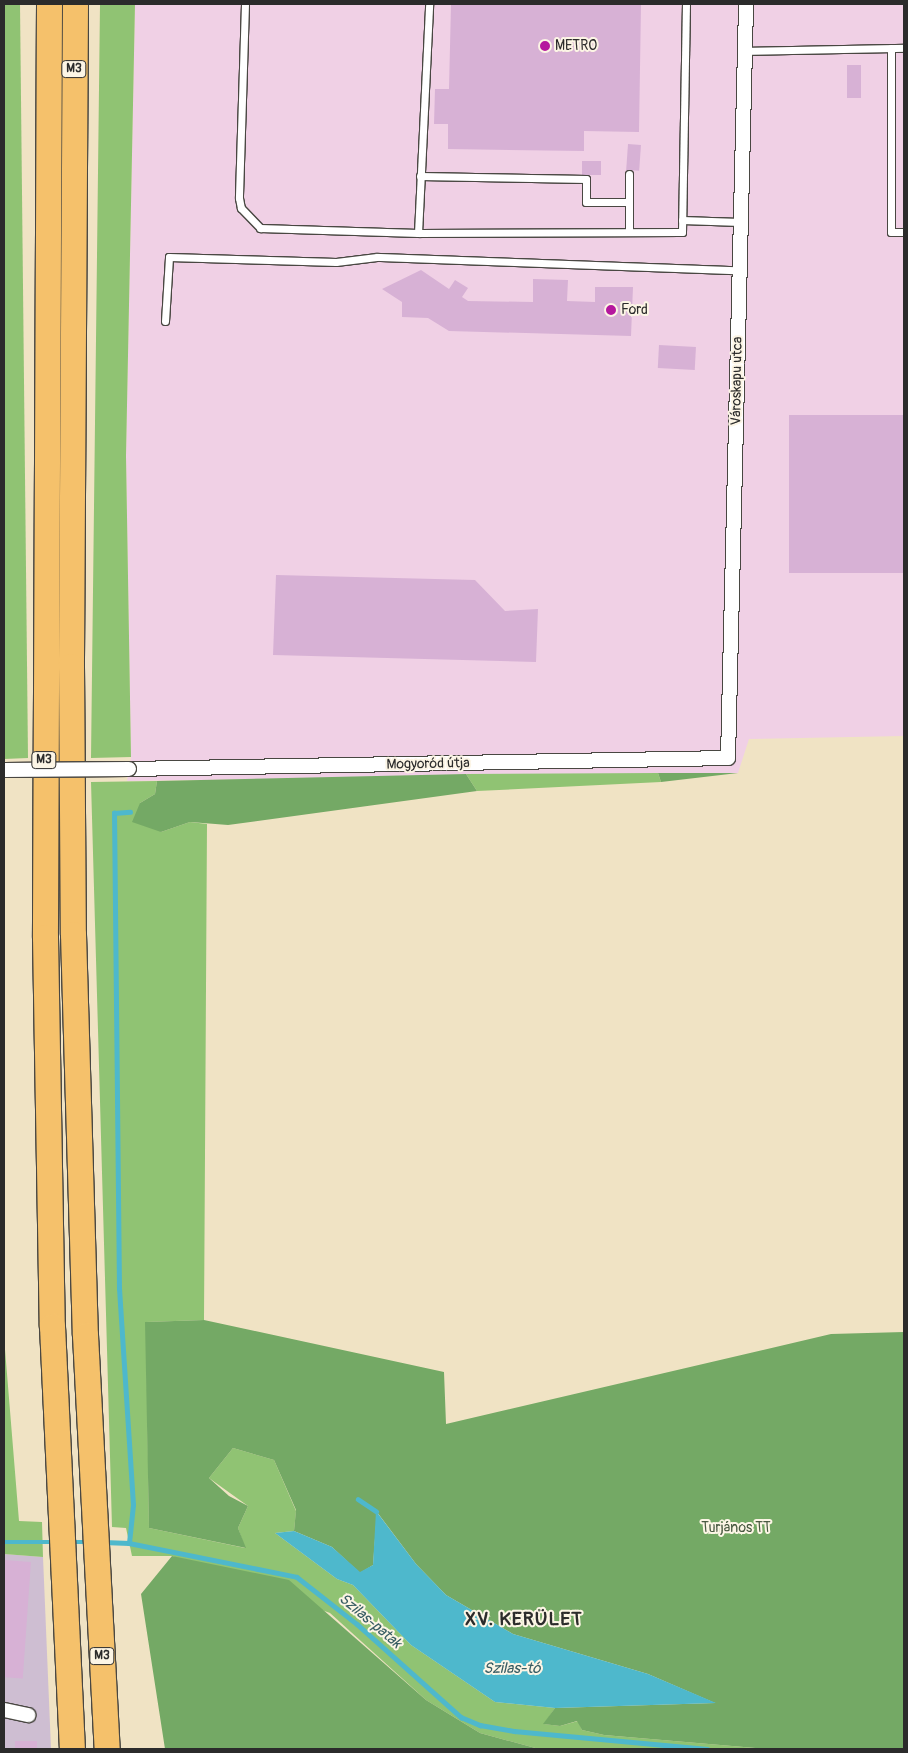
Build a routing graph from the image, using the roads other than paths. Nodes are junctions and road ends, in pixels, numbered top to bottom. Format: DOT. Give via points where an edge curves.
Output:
graph roads {
  1 [pos="34,4"];
  2 [pos="49,4"];
  3 [pos="75,4"];
  4 [pos="90,4"];
  5 [pos="245,4"];
  6 [pos="429,4"];
  7 [pos="686,4"];
  8 [pos="746,4"];
  9 [pos="892,48"];
  10 [pos="904,48"];
  11 [pos="744,51"];
  12 [pos="48,114"];
  13 [pos="73,134"];
  14 [pos="629,174"];
  15 [pos="420,176"];
  16 [pos="629,202"];
  17 [pos="682,220"];
  18 [pos="740,222"];
  19 [pos="629,232"];
  20 [pos="904,232"];
  21 [pos="418,233"];
  22 [pos="739,270"];
  23 [pos="165,320"];
  24 [pos="728,758"];
  25 [pos="4,770"];
  26 [pos="4,1710"];
  27 [pos="28,1715"];
  28 [pos="72,1749"];
  29 [pos="107,1749"];
  1 -- 12 [label="highway" via="35,62"];
  2 -- 12 [label="highway, M3"];
  3 -- 13 [label="highway, M3"];
  4 -- 13 [label="highway" via="85,72"];
  5 -- 21 [label="lane" via="241,208 260,228"];
  6 -- 15 [label="lane"];
  7 -- 17 [label="lane"];
  8 -- 11 [label="street, Városkapu utca"];
  9 -- 10 [label="lane"];
  9 -- 11 [label="lane"];
  9 -- 20 [label="lane" via="891,232"];
  11 -- 18 [label="street, Városkapu utca"];
  12 -- 28 [label="highway, M3" via="45,937 52,1326"];
  13 -- 29 [label="highway, M3" via="73,934 85,1335"];
  14 -- 16 [label="lane"];
  15 -- 16 [label="lane" via="586,179 586,202"];
  15 -- 21 [label="lane"];
  16 -- 19 [label="lane"];
  17 -- 18 [label="lane"];
  17 -- 19 [label="lane" via="682,232"];
  18 -- 22 [label="street, Városkapu utca"];
  19 -- 21 [label="lane"];
  22 -- 23 [label="lane" via="377,257 336,262 170,257"];
  22 -- 24 [label="street, Városkapu utca"];
  24 -- 25 [label="street, Mogyoród útja, bridge"];
  26 -- 27 [label="street"];
}
